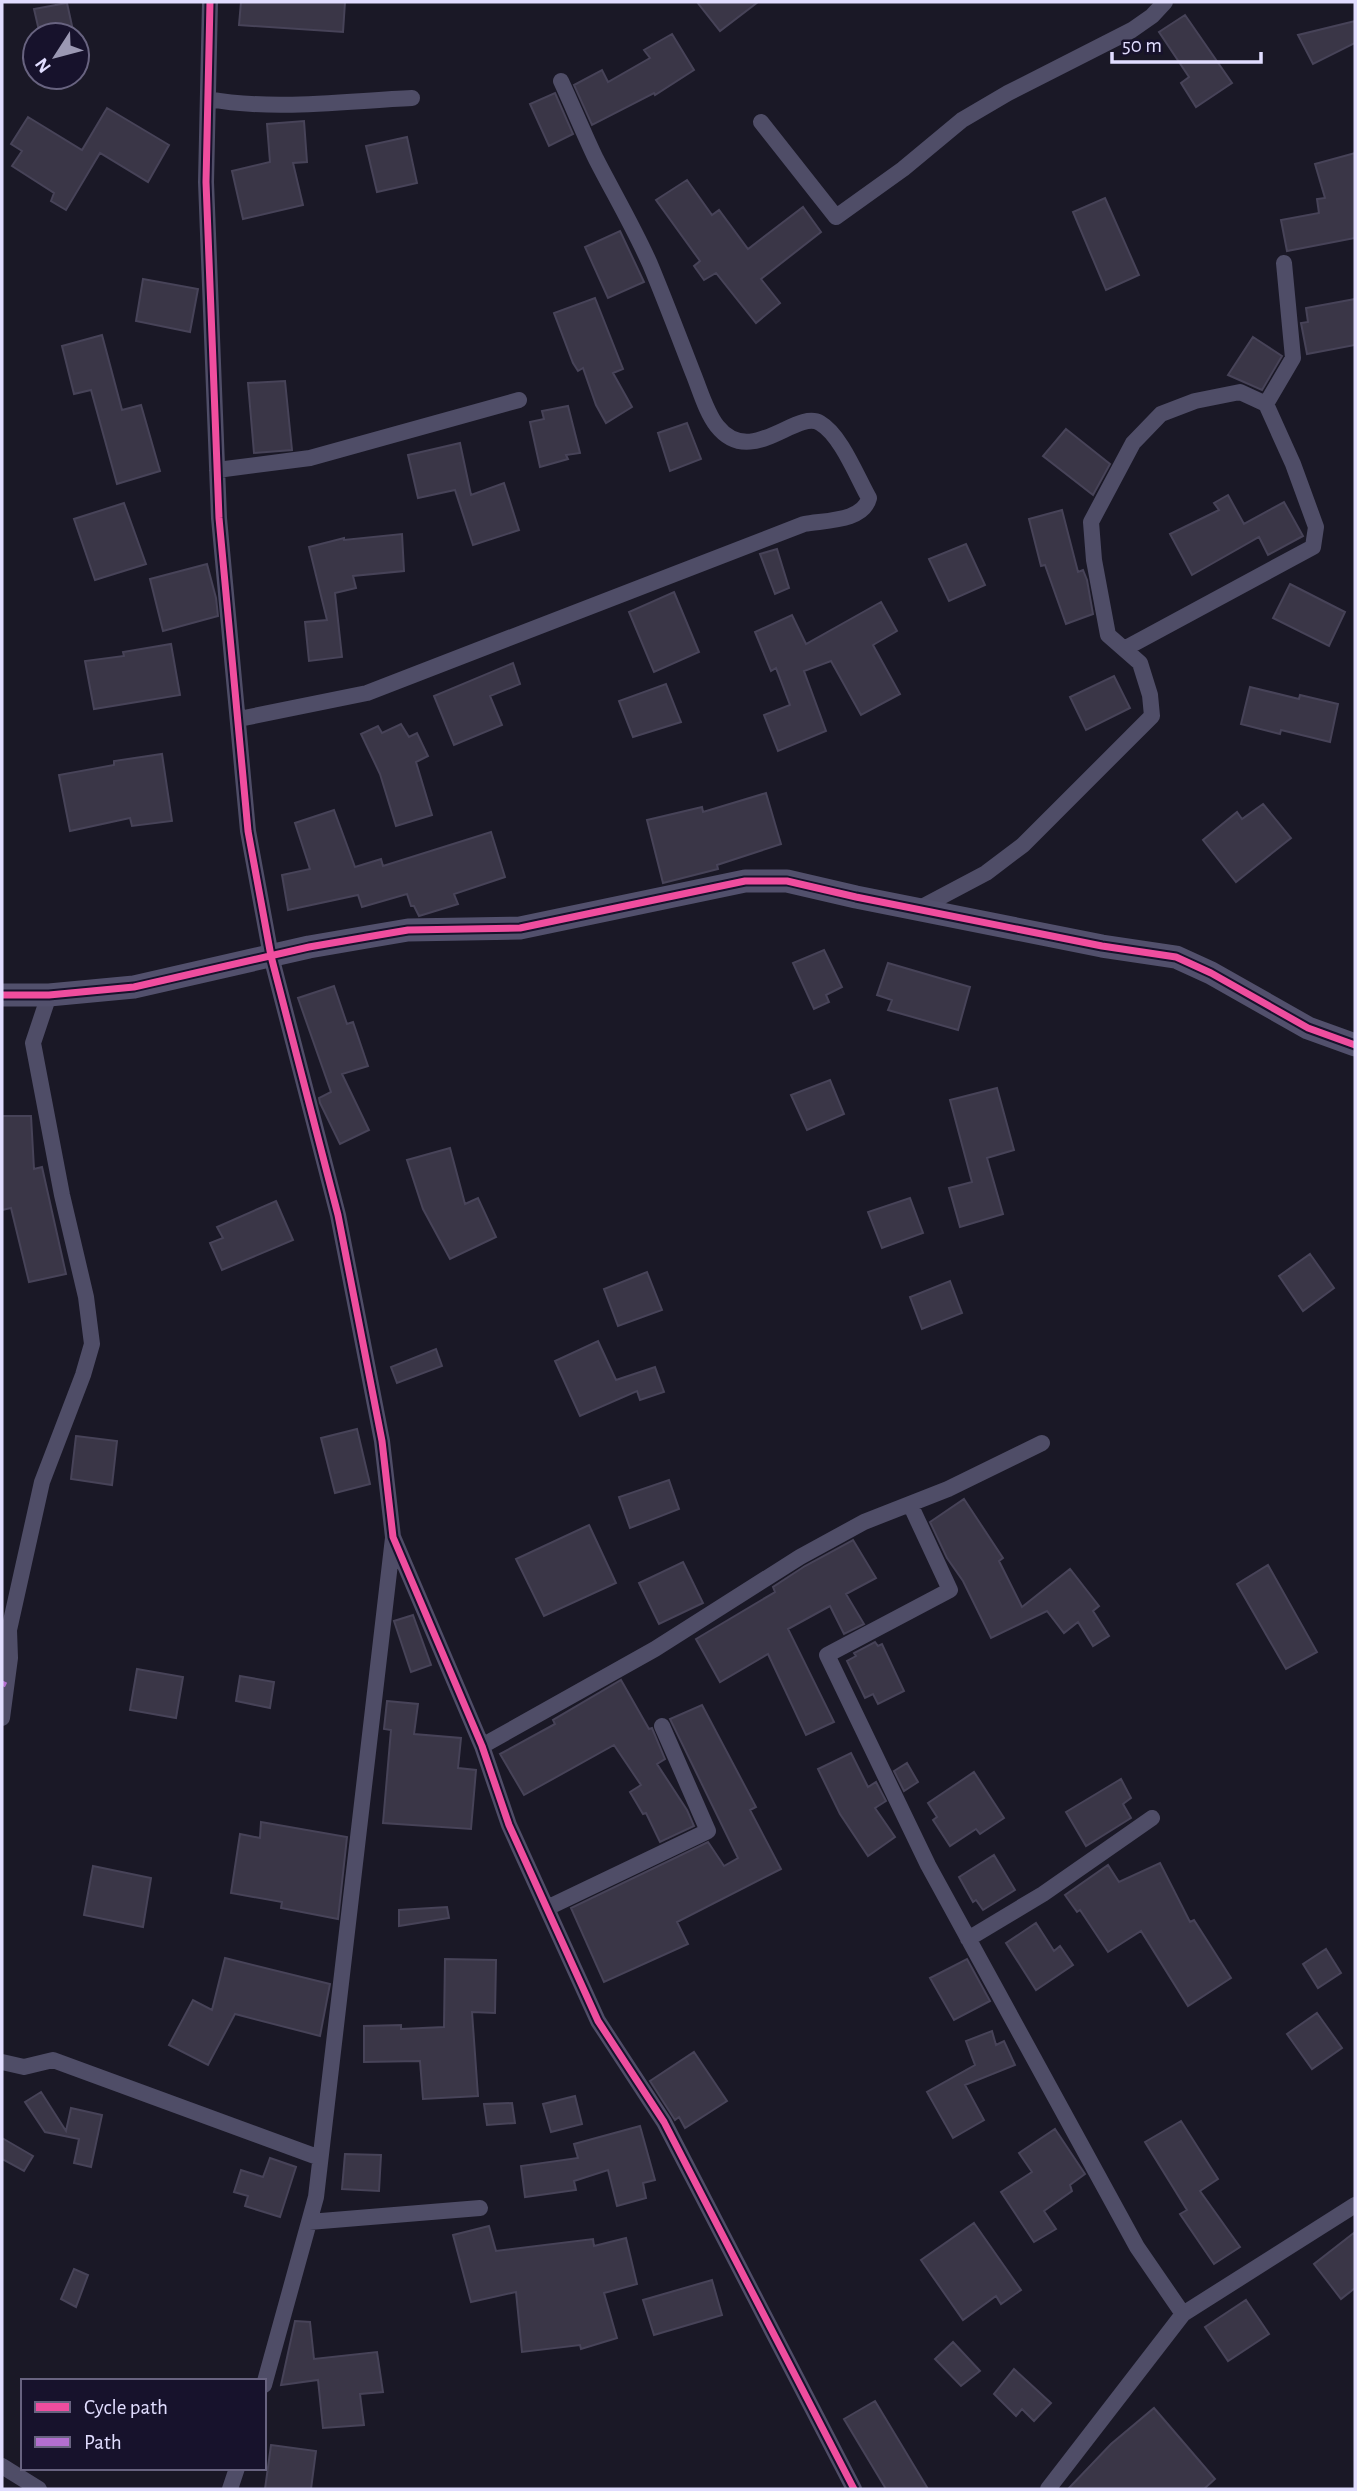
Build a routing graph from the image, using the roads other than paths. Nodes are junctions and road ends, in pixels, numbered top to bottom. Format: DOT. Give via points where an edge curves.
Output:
graph roads {
  1 [pos="210,2"];
  2 [pos="1165,2"];
  3 [pos="561,81"];
  4 [pos="412,98"];
  5 [pos="208,99"];
  6 [pos="761,122"];
  7 [pos="1284,263"];
  8 [pos="519,400"];
  9 [pos="1266,404"];
  10 [pos="217,470"];
  11 [pos="1124,649"];
  12 [pos="239,719"];
  13 [pos="918,909"];
  14 [pos="271,956"];
  15 [pos="2,995"];
  16 [pos="49,996"];
  17 [pos="1355,1045"];
  18 [pos="1042,1443"];
  19 [pos="910,1504"];
  20 [pos="393,1536"];
  21 [pos="2,1718"];
  22 [pos="662,1726"];
  23 [pos="482,1746"];
  24 [pos="1152,1818"];
  25 [pos="547,1908"];
  26 [pos="968,1939"];
  27 [pos="2,2062"];
  28 [pos="320,2158"];
  29 [pos="1355,2205"];
  30 [pos="480,2208"];
  31 [pos="309,2222"];
  32 [pos="1183,2314"];
  33 [pos="266,2379"];
  34 [pos="2,2466"];
  35 [pos="236,2470"];
  36 [pos="39,2489"];
  37 [pos="230,2489"];
  38 [pos="854,2489"];
  39 [pos="1048,2489"];
  1 -- 5 [label="street"];
  2 -- 6 [label="street" via="1132,30 962,120 836,217"];
  3 -- 12 [label="street" via="649,262 716,425 729,438 750,442 805,421 818,421 842,450 869,498 867,508 859,514 804,524 367,693"];
  4 -- 5 [label="street" via="278,103"];
  5 -- 10 [label="street" via="206,182"];
  7 -- 9 [label="street" via="1293,358"];
  8 -- 10 [label="street" via="310,458"];
  9 -- 11 [label="street" via="1316,527 1313,547"];
  9 -- 11 [label="street" via="1240,392 1195,401 1161,414 1133,443 1091,522 1108,635"];
  10 -- 12 [label="street"];
  11 -- 13 [label="street" via="1140,663 1152,716 1023,845 986,873"];
  12 -- 14 [label="street" via="248,831"];
  13 -- 14 [label="street" via="787,881 745,881 520,928 408,930"];
  13 -- 17 [label="street" via="1176,957 1308,1028"];
  14 -- 16 [label="street" via="134,988"];
  14 -- 20 [label="street" via="338,1215 382,1441"];
  15 -- 16 [label="street"];
  16 -- 21 [label="street" via="33,1043 92,1344 42,1482 9,1630"];
  18 -- 19 [label="street"];
  19 -- 23 [label="street" via="864,1522 800,1557 655,1649"];
  19 -- 26 [label="street" via="950,1590 827,1655"];
  20 -- 23 [label="street"];
  20 -- 28 [label="street"];
  22 -- 25 [label="street" via="708,1830"];
  23 -- 25 [label="street" via="509,1825"];
  24 -- 26 [label="street" via="1043,1894"];
  25 -- 38 [label="street" via="598,2021 664,2122"];
  26 -- 32 [label="street" via="1137,2247"];
  27 -- 28 [label="street" via="24,2067 53,2060"];
  28 -- 31 [label="street"];
  29 -- 32 [label="street"];
  30 -- 31 [label="street"];
  31 -- 33 [label="street"];
  32 -- 39 [label="street"];
  34 -- 36 [label="street"];
  35 -- 37 [label="street"];
}
